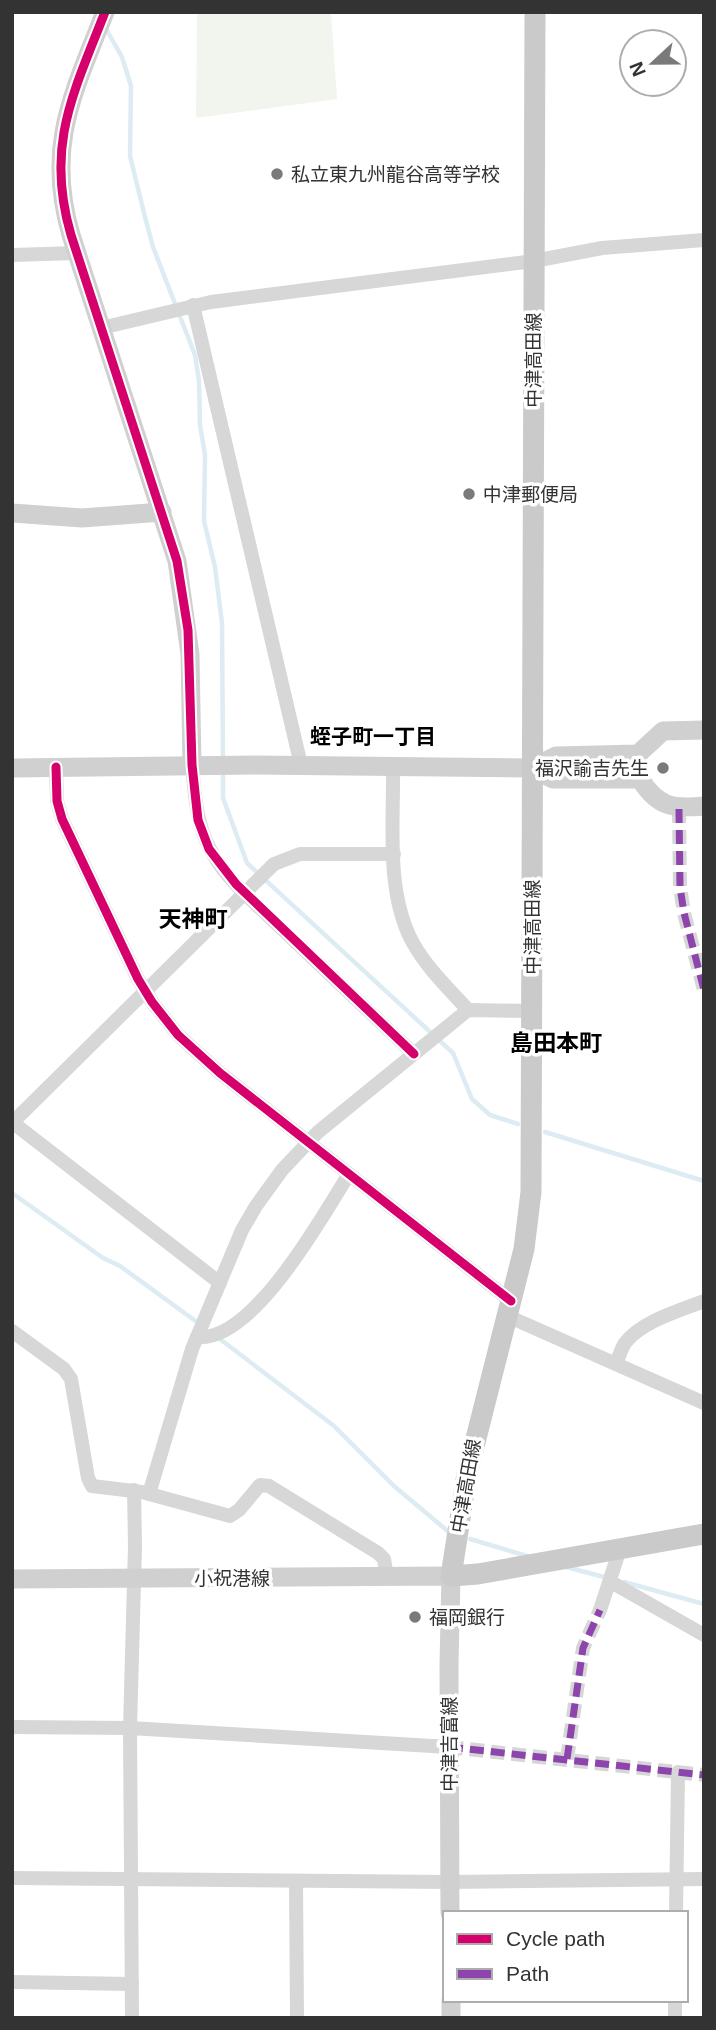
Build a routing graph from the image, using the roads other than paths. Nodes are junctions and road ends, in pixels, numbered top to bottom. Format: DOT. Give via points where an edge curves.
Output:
graph roads {
  1 [pos="105,12"];
  2 [pos="535,12"];
  3 [pos="704,240"];
  4 [pos="77,253"];
  5 [pos="12,255"];
  6 [pos="534,261"];
  7 [pos="191,306"];
  8 [pos="102,328"];
  9 [pos="162,512"];
  10 [pos="12,513"];
  11 [pos="704,730"];
  12 [pos="192,765"];
  13 [pos="300,765"];
  14 [pos="393,766"];
  15 [pos="56,767"];
  16 [pos="12,768"];
  17 [pos="533,768"];
  18 [pos="704,806"];
  19 [pos="394,854"];
  20 [pos="243,892"];
  21 [pos="144,990"];
  22 [pos="468,1010"];
  23 [pos="532,1011"];
  24 [pos="414,1054"];
  25 [pos="12,1123"];
  26 [pos="308,1141"];
  27 [pos="349,1174"];
  28 [pos="220,1283"];
  29 [pos="704,1301"];
  30 [pos="509,1308"];
  31 [pos="12,1331"];
  32 [pos="197,1337"];
  33 [pos="616,1364"];
  34 [pos="704,1403"];
  35 [pos="134,1490"];
  36 [pos="149,1494"];
  37 [pos="704,1534"];
  38 [pos="620,1549"];
  39 [pos="452,1576"];
  40 [pos="387,1577"];
  41 [pos="12,1579"];
  42 [pos="135,1579"];
  43 [pos="611,1582"];
  44 [pos="600,1610"];
  45 [pos="704,1635"];
  46 [pos="12,1727"];
  47 [pos="130,1728"];
  48 [pos="449,1747"];
  49 [pos="678,1773"];
  50 [pos="12,1878"];
  51 [pos="131,1878"];
  52 [pos="676,1879"];
  53 [pos="704,1879"];
  54 [pos="296,1881"];
  55 [pos="450,1882"];
  56 [pos="450,1911"];
  57 [pos="676,1911"];
  58 [pos="12,1982"];
  59 [pos="132,1984"];
  60 [pos="132,2018"];
  61 [pos="297,2018"];
  1 -- 4 [label="street" via="61,139 61,189"];
  2 -- 6 [label="main road, 中津高田線"];
  3 -- 6 [label="street" via="602,248"];
  4 -- 5 [label="street"];
  4 -- 8 [label="street"];
  6 -- 7 [label="street"];
  6 -- 17 [label="main road, 中津高田線"];
  7 -- 8 [label="street"];
  7 -- 13 [label="street"];
  8 -- 9 [label="street"];
  9 -- 10 [label="street" via="82,518"];
  9 -- 12 [label="street" via="177,561 188,630"];
  11 -- 17 [label="street" via="663,730 638,754 556,756"];
  12 -- 13 [label="street"];
  12 -- 15 [label="street"];
  12 -- 20 [label="street" via="201,831 215,859"];
  13 -- 14 [label="street"];
  14 -- 17 [label="street"];
  14 -- 19 [label="street"];
  15 -- 16 [label="street"];
  15 -- 21 [label="street" via="62,819"];
  17 -- 18 [label="street" via="552,779 640,779 652,797 679,809"];
  17 -- 23 [label="main road, 中津高田線"];
  19 -- 20 [label="street" via="290,856"];
  19 -- 22 [label="street" via="396,894 407,931 428,964"];
  20 -- 21 [label="street"];
  20 -- 24 [label="street"];
  21 -- 25 [label="street"];
  21 -- 26 [label="street" via="189,1046"];
  22 -- 23 [label="street"];
  22 -- 24 [label="street"];
  23 -- 30 [label="main road, 中津高田線" via="529,1213"];
  24 -- 26 [label="street"];
  25 -- 28 [label="street"];
  26 -- 27 [label="street"];
  26 -- 28 [label="street" via="256,1206"];
  27 -- 30 [label="street"];
  27 -- 32 [label="street" via="269,1293 230,1327"];
  28 -- 32 [label="street"];
  29 -- 33 [label="street" via="638,1333 624,1346"];
  30 -- 33 [label="street"];
  30 -- 39 [label="main road, 中津高田線" via="470,1461"];
  31 -- 35 [label="street" via="71,1379 89,1482 98,1488"];
  32 -- 36 [label="street"];
  33 -- 34 [label="street"];
  35 -- 36 [label="street"];
  35 -- 42 [label="street"];
  36 -- 40 [label="street" via="230,1516 256,1488 269,1486 378,1553 384,1559"];
  37 -- 38 [label="main road"];
  38 -- 39 [label="main road"];
  38 -- 43 [label="street"];
  39 -- 40 [label="street, 小祝港線"];
  39 -- 48 [label="street, 中津吉富線"];
  40 -- 42 [label="street, 小祝港線"];
  41 -- 42 [label="street, 小祝港線"];
  42 -- 47 [label="street"];
  43 -- 44 [label="street"];
  43 -- 45 [label="street"];
  46 -- 47 [label="street"];
  47 -- 48 [label="street"];
  47 -- 51 [label="street"];
  48 -- 55 [label="street, 中津吉富線"];
  49 -- 52 [label="street"];
  50 -- 51 [label="street"];
  51 -- 54 [label="street"];
  51 -- 59 [label="street"];
  52 -- 53 [label="street"];
  52 -- 55 [label="street"];
  52 -- 57 [label="street"];
  54 -- 55 [label="street"];
  54 -- 61 [label="street"];
  55 -- 56 [label="street, 中津吉富線"];
  58 -- 59 [label="street"];
  59 -- 60 [label="street"];
}
